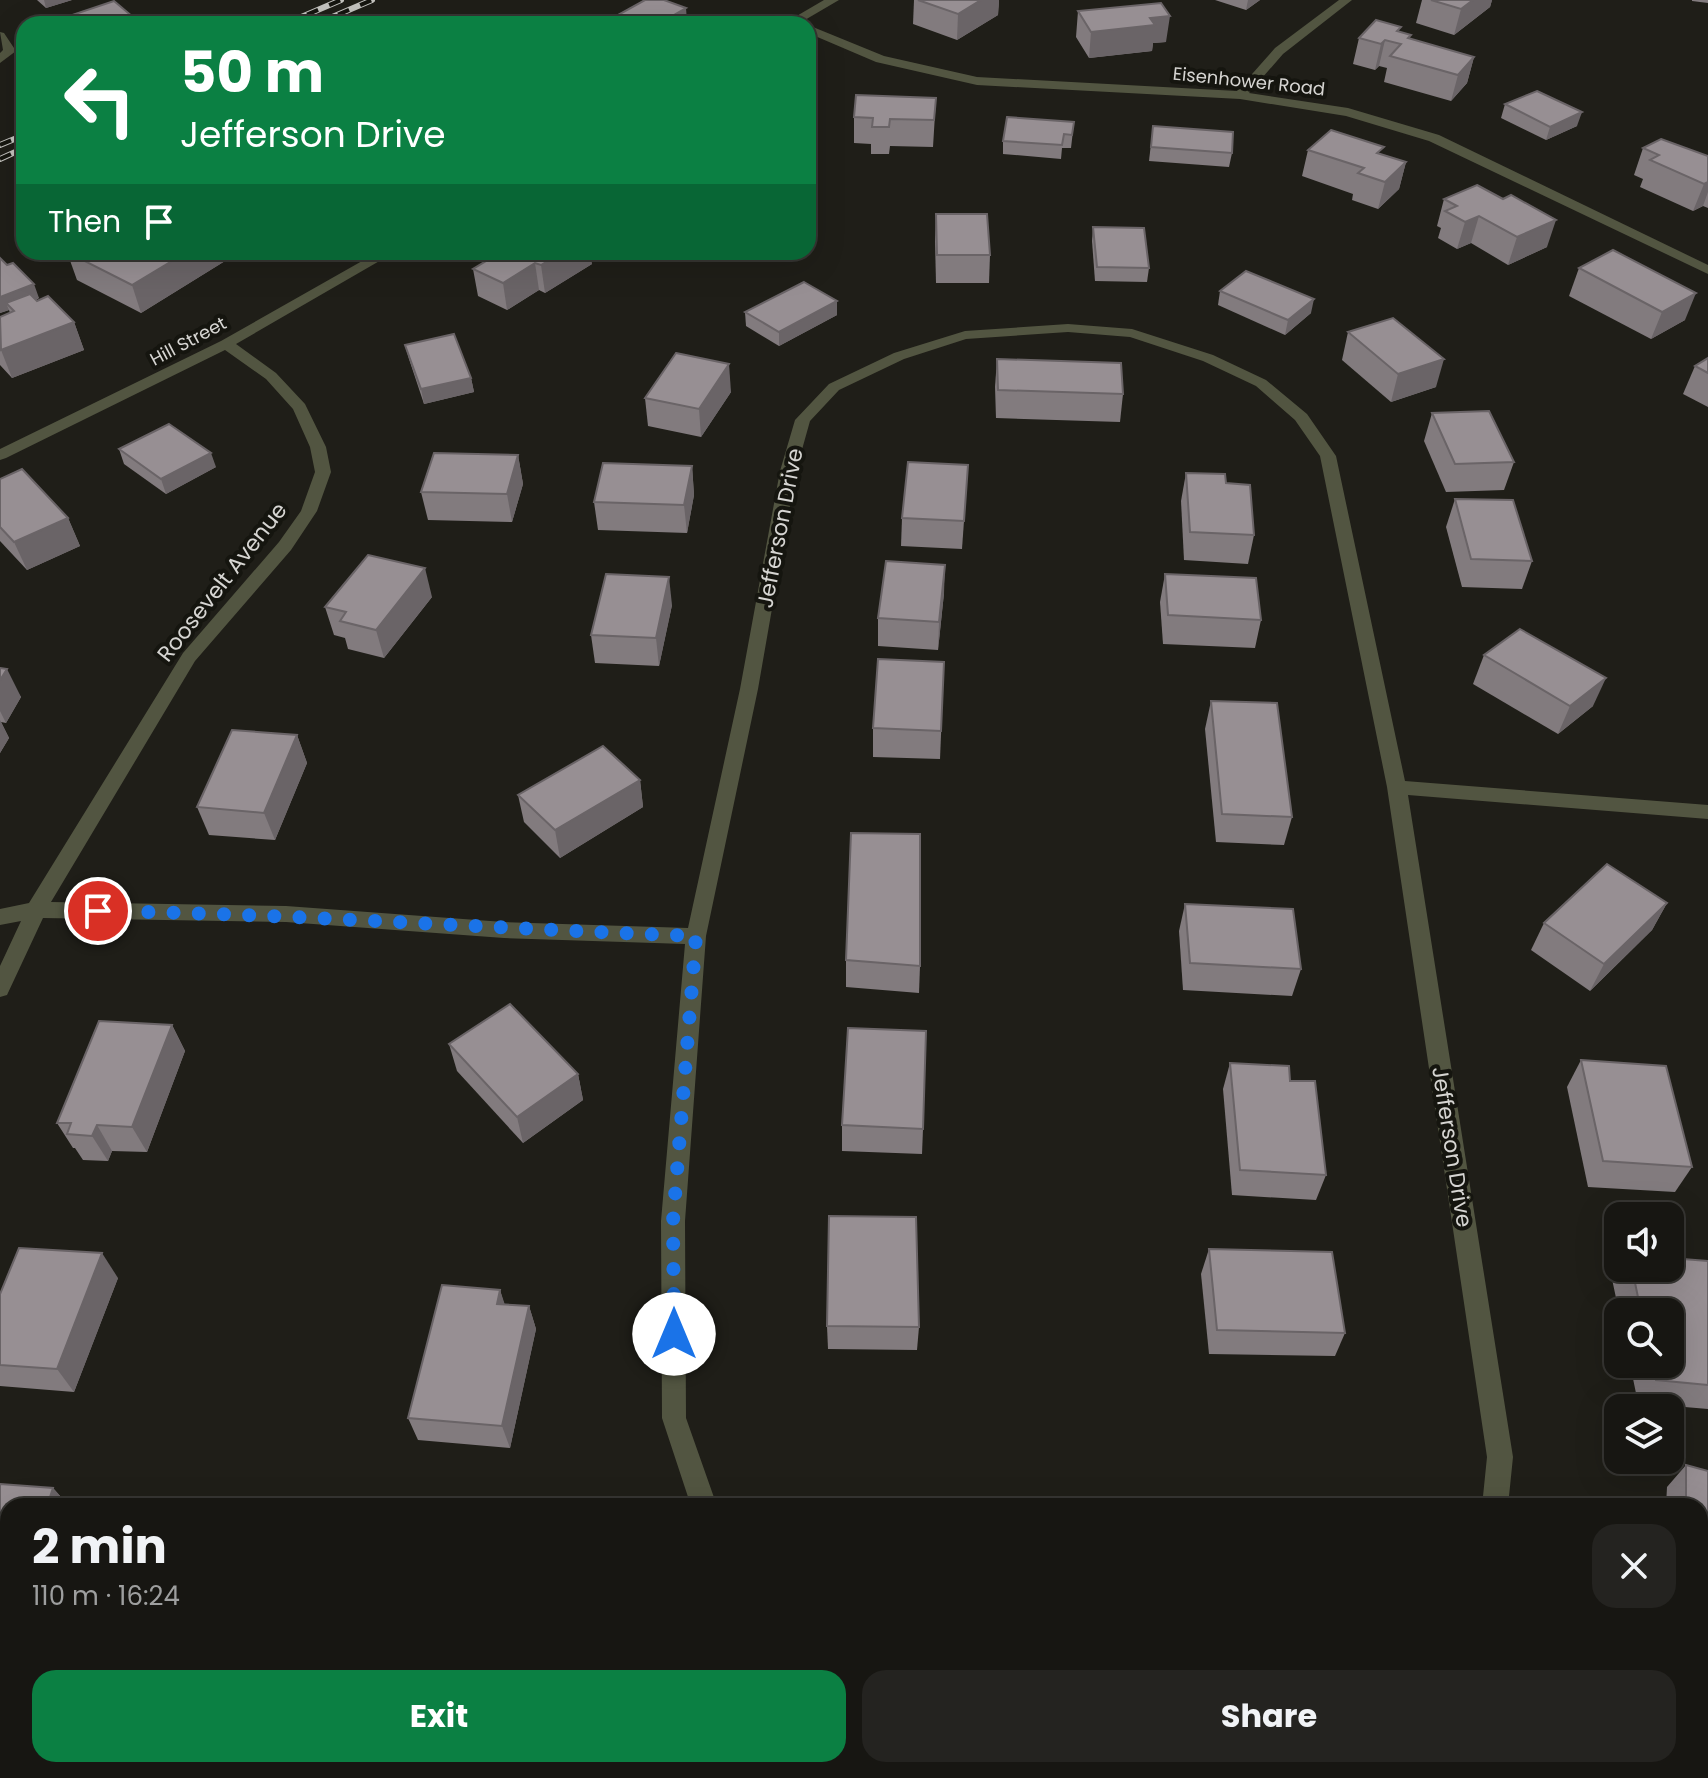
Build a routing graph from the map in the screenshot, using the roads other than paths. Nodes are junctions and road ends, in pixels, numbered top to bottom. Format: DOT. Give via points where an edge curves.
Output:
graph roads {
  1 [pos="833,0"];
  2 [pos="1346,0"];
  3 [pos="806,16"];
  4 [pos="816,32"];
  5 [pos="0,36"];
  6 [pos="5,55"];
  7 [pos="1240,95"];
  8 [pos="374,260"];
  9 [pos="1708,270"];
  10 [pos="226,344"];
  11 [pos="0,455"];
  12 [pos="1397,787"];
  13 [pos="1708,812"];
  14 [pos="36,910"];
  15 [pos="0,917"];
  16 [pos="696,936"];
  17 [pos="0,989"];
  18 [pos="701,1498"];
  19 [pos="1496,1498"];
  1 -- 3 [label="street"];
  2 -- 7 [label="street" via="1279,51"];
  4 -- 7 [label="street, Eisenhower Road" via="880,59 977,81"];
  5 -- 6 [label="street"];
  7 -- 9 [label="street, Eisenhower Road" via="1348,112 1434,138"];
  8 -- 10 [label="street, Hill Street"];
  10 -- 11 [label="street, Hill Street"];
  10 -- 14 [label="street, Roosevelt Avenue" via="271,376 300,407 323,472 309,511 285,546 189,657"];
  12 -- 13 [label="street"];
  12 -- 16 [label="street, Jefferson Drive" via="1328,456 1301,417 1261,383 1208,358 1132,333 1068,328 965,335 868,368 834,387 803,420 788,471 749,689"];
  12 -- 19 [label="street, Jefferson Drive" via="1500,1457"];
  14 -- 15 [label="street"];
  14 -- 16 [label="street" via="286,914 504,930"];
  14 -- 17 [label="street, Roosevelt Avenue"];
  16 -- 18 [label="street, Jefferson Drive" via="673,1221 674,1418"];
}
